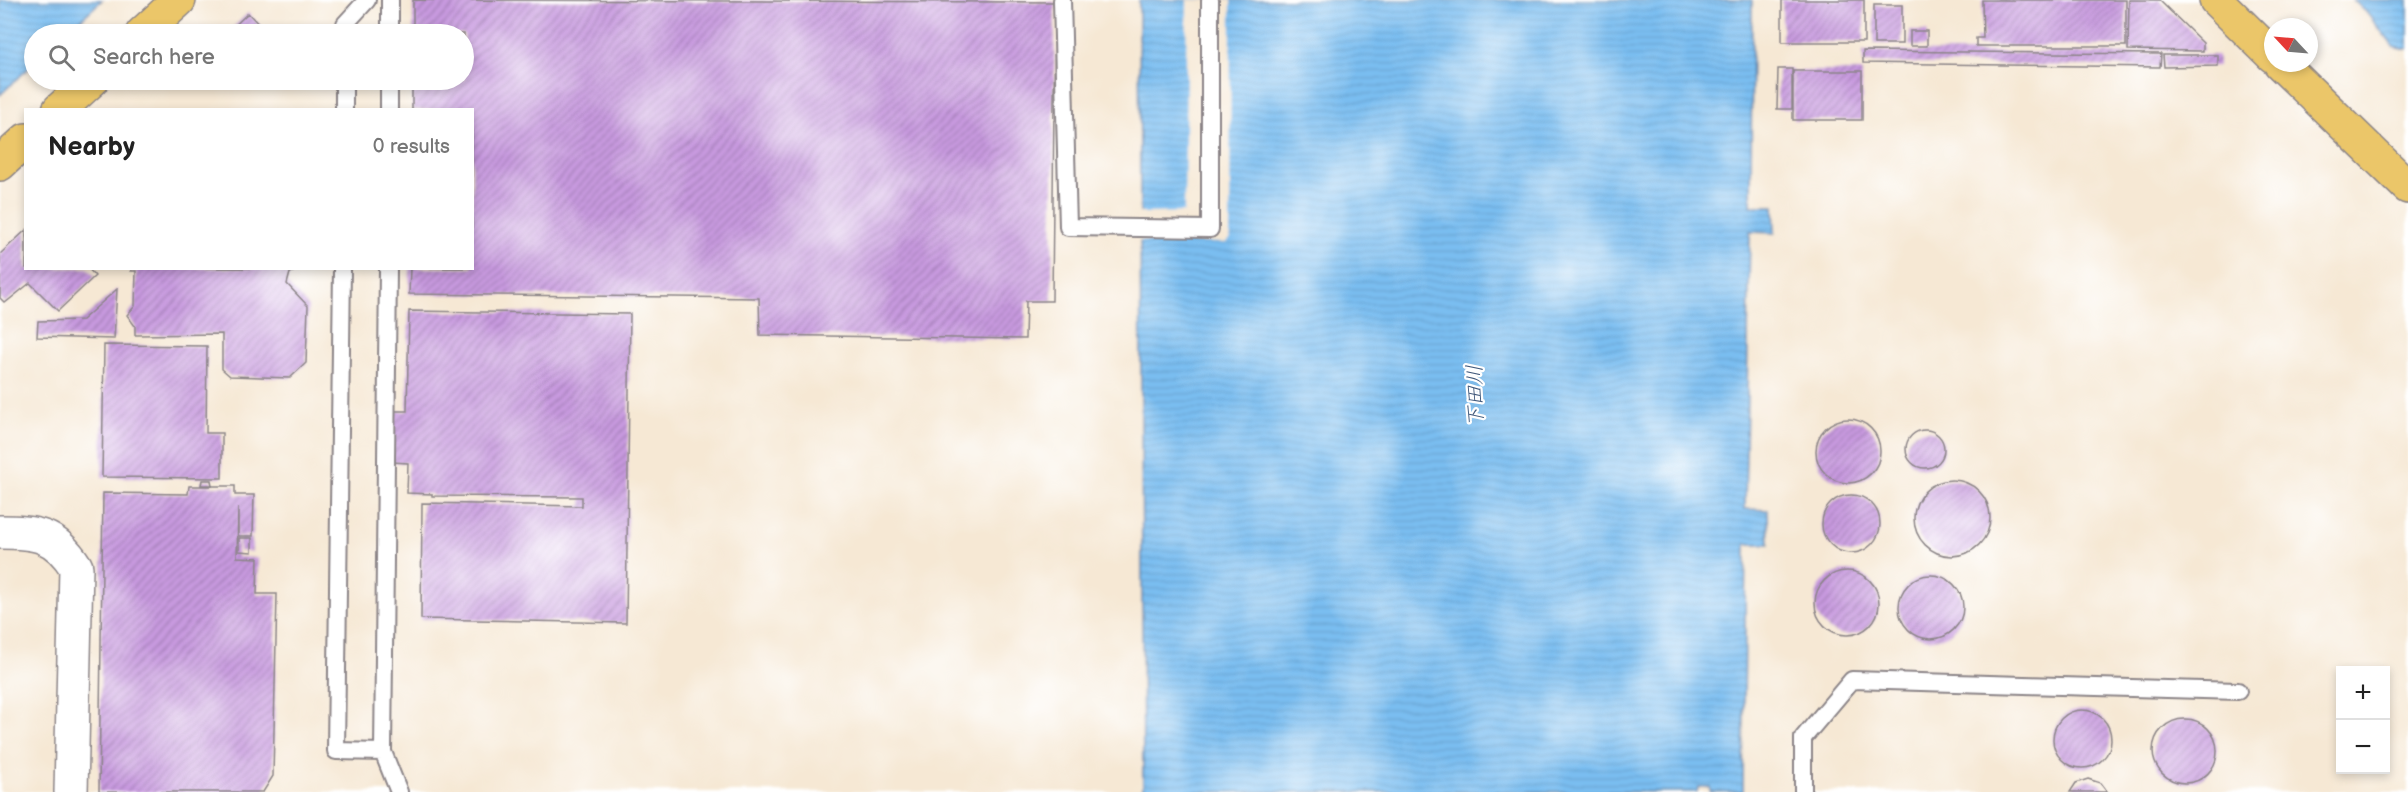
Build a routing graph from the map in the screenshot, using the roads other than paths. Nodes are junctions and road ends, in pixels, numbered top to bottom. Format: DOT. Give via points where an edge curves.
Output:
graph roads {
  1 [pos="179,0"];
  2 [pos="366,0"];
  3 [pos="390,0"];
  4 [pos="1062,0"];
  5 [pos="1210,0"];
  6 [pos="2216,0"];
  7 [pos="153,24"];
  8 [pos="345,24"];
  9 [pos="390,24"];
  10 [pos="2264,47"];
  11 [pos="2289,72"];
  12 [pos="81,90"];
  13 [pos="344,90"];
  14 [pos="389,90"];
  15 [pos="61,108"];
  16 [pos="344,108"];
  17 [pos="389,108"];
  18 [pos="24,143"];
  19 [pos="0,164"];
  20 [pos="2408,187"];
  21 [pos="342,270"];
  22 [pos="388,270"];
  23 [pos="0,532"];
  24 [pos="2238,691"];
  25 [pos="383,752"];
  26 [pos="71,792"];
  27 [pos="399,792"];
  28 [pos="1803,792"];
  1 -- 7 [label="main road"];
  2 -- 8 [label="lane"];
  3 -- 9 [label="lane"];
  4 -- 5 [label="lane" via="1068,227 1210,229"];
  6 -- 10 [label="main road"];
  11 -- 20 [label="main road"];
  12 -- 15 [label="main road"];
  13 -- 16 [label="lane"];
  14 -- 17 [label="lane"];
  18 -- 19 [label="main road"];
  21 -- 25 [label="lane" via="336,751"];
  22 -- 25 [label="lane"];
  23 -- 26 [label="street" via="32,532 67,553 76,567"];
  24 -- 28 [label="lane" via="1852,680 1803,738"];
  25 -- 27 [label="lane"];
}
